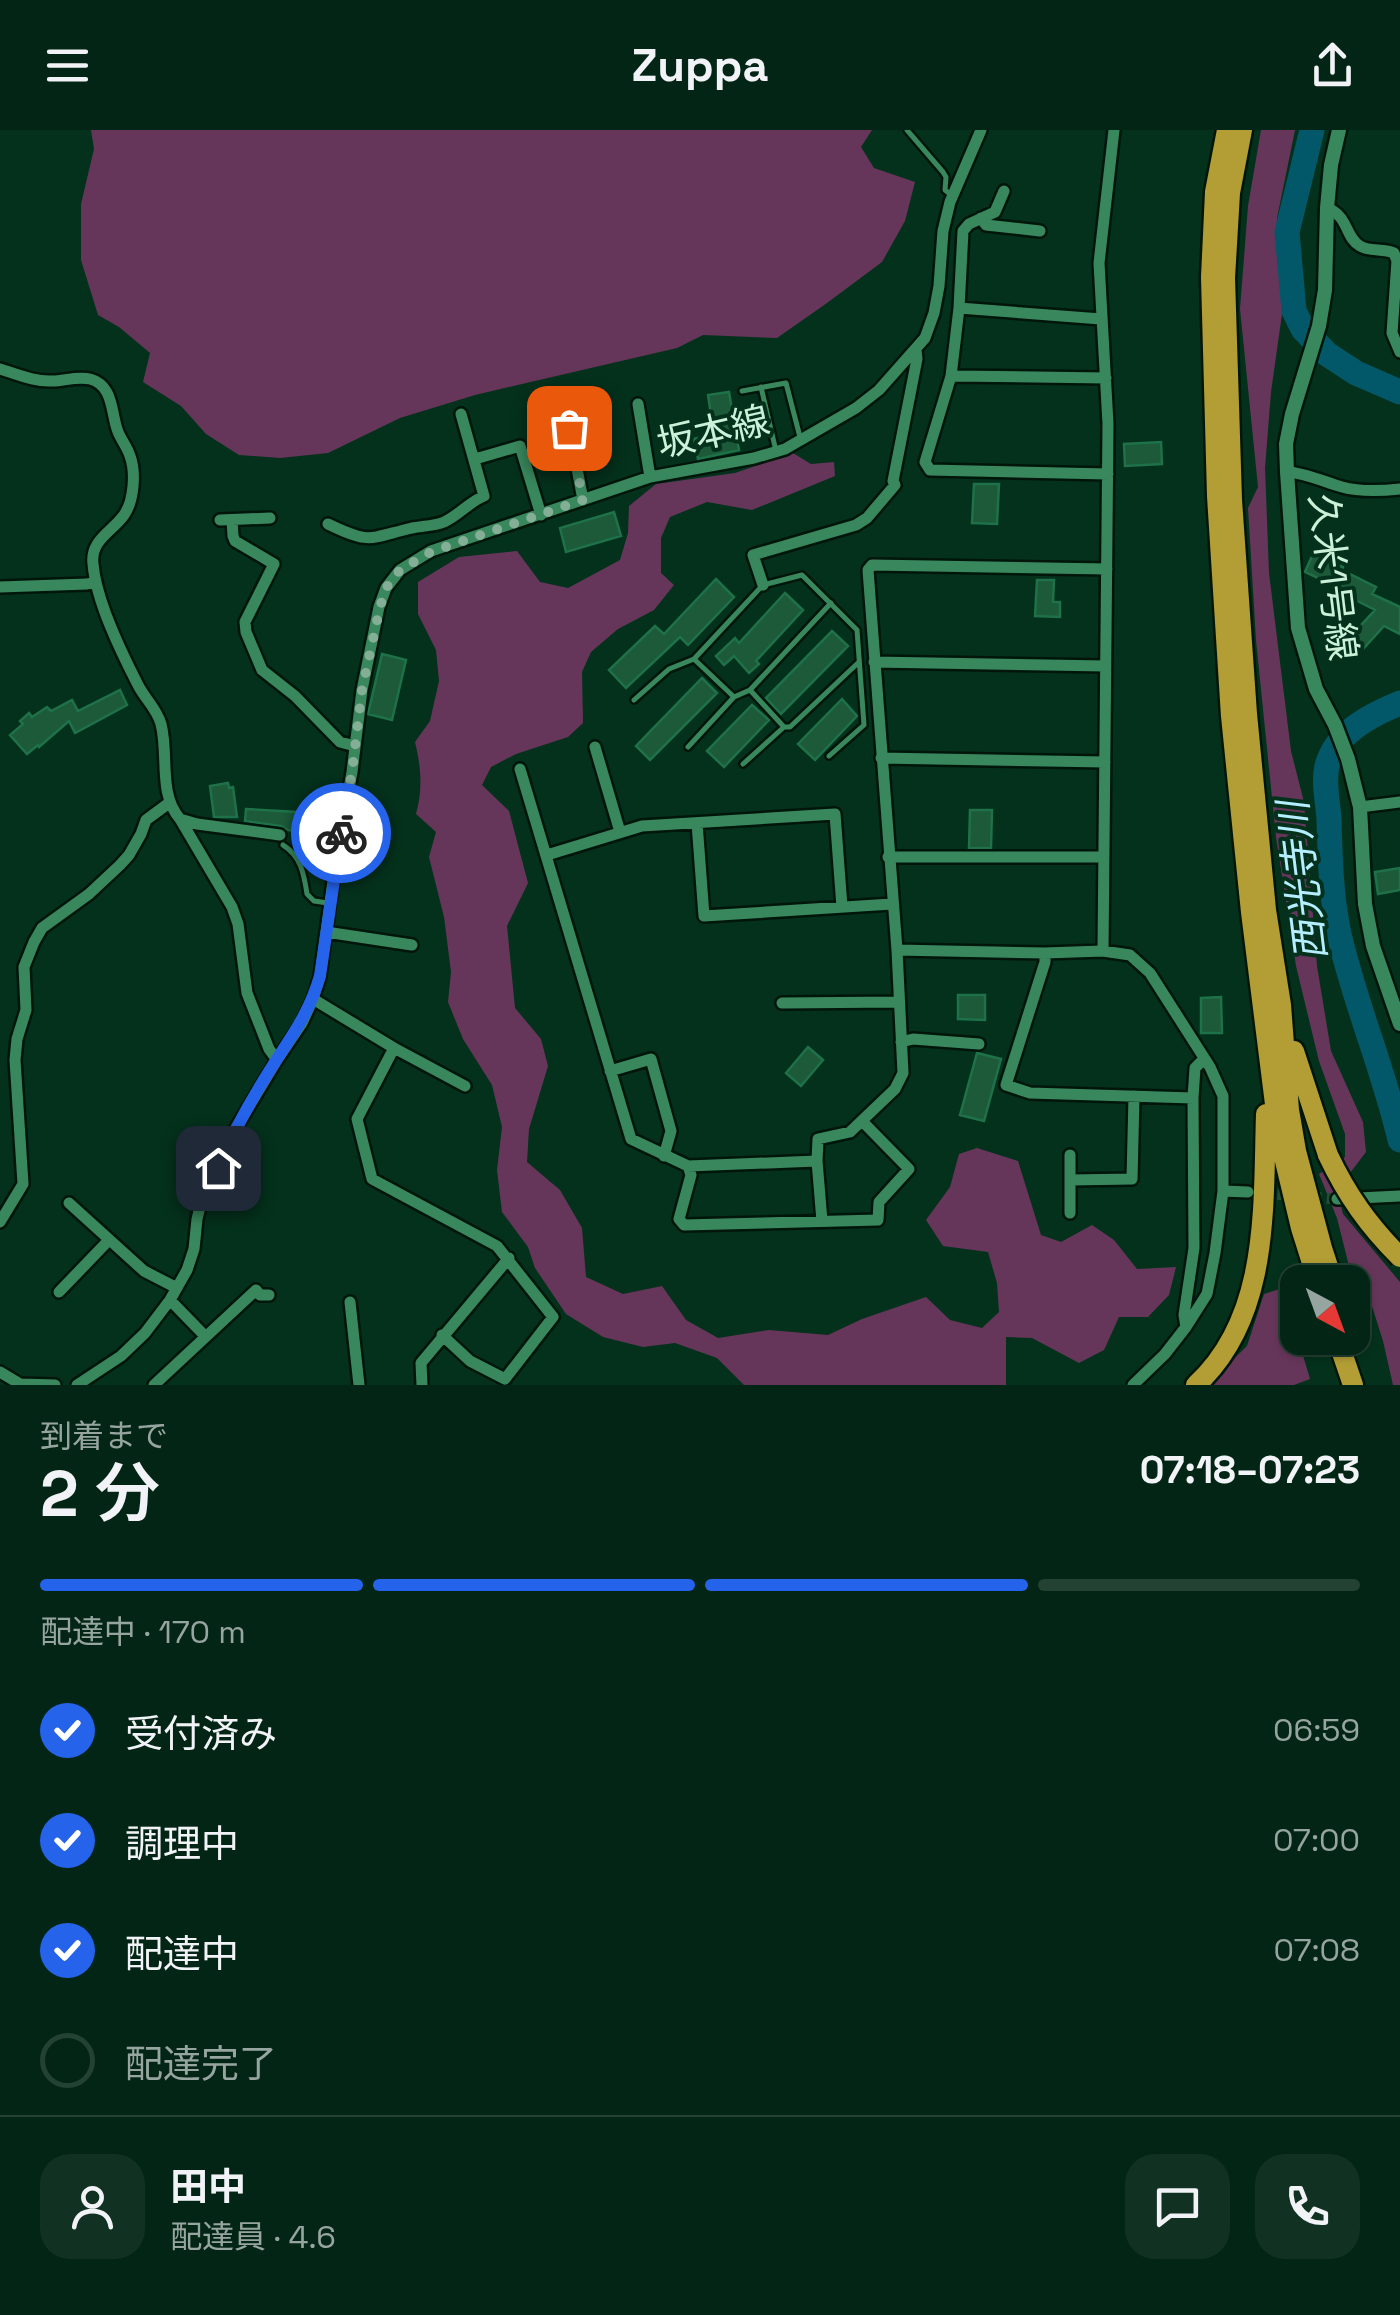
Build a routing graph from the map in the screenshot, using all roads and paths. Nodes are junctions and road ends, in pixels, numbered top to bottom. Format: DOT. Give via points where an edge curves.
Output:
graph roads {
  1 [pos="906,130"];
  2 [pos="981,130"];
  3 [pos="1114,130"];
  4 [pos="1227,130"];
  5 [pos="1242,130"];
  6 [pos="1339,130"];
  7 [pos="1004,191"];
  8 [pos="952,195"];
  9 [pos="1327,208"];
  10 [pos="981,218"];
  11 [pos="1040,232"];
  12 [pos="959,308"];
  13 [pos="1101,318"];
  14 [pos="916,350"];
  15 [pos="1400,352"];
  16 [pos="0,368"];
  17 [pos="952,376"];
  18 [pos="1106,378"];
  19 [pos="761,387"];
  20 [pos="742,390"];
  21 [pos="638,404"];
  22 [pos="461,414"];
  23 [pos="569,428"];
  24 [pos="801,440"];
  25 [pos="776,452"];
  26 [pos="475,459"];
  27 [pos="1287,472"];
  28 [pos="1108,474"];
  29 [pos="650,477"];
  30 [pos="1400,488"];
  31 [pos="583,500"];
  32 [pos="542,515"];
  33 [pos="270,518"];
  34 [pos="328,524"];
  35 [pos="1107,569"];
  36 [pos="96,582"];
  37 [pos="763,585"];
  38 [pos="0,587"];
  39 [pos="830,603"];
  40 [pos="694,659"];
  41 [pos="859,662"];
  42 [pos="874,662"];
  43 [pos="1106,666"];
  44 [pos="750,690"];
  45 [pos="734,698"];
  46 [pos="634,700"];
  47 [pos="784,727"];
  48 [pos="355,746"];
  49 [pos="688,747"];
  50 [pos="595,748"];
  51 [pos="830,756"];
  52 [pos="882,758"];
  53 [pos="1105,762"];
  54 [pos="743,764"];
  55 [pos="520,770"];
  56 [pos="1400,802"];
  57 [pos="169,803"];
  58 [pos="1360,807"];
  59 [pos="180,819"];
  60 [pos="697,823"];
  61 [pos="620,832"];
  62 [pos="281,840"];
  63 [pos="547,855"];
  64 [pos="888,857"];
  65 [pos="1103,857"];
  66 [pos="330,904"];
  67 [pos="892,904"];
  68 [pos="842,906"];
  69 [pos="326,932"];
  70 [pos="412,944"];
  71 [pos="897,950"];
  72 [pos="1103,951"];
  73 [pos="1045,953"];
  74 [pos="313,999"];
  75 [pos="898,1002"];
  76 [pos="782,1004"];
  77 [pos="1281,1006"];
  78 [pos="1400,1024"];
  79 [pos="901,1042"];
  80 [pos="979,1044"];
  81 [pos="394,1048"];
  82 [pos="1269,1051"];
  83 [pos="1204,1059"];
  84 [pos="277,1060"];
  85 [pos="610,1071"];
  86 [pos="465,1086"];
  87 [pos="1134,1096"];
  88 [pos="1193,1098"];
  89 [pos="862,1122"];
  90 [pos="1070,1155"];
  91 [pos="664,1156"];
  92 [pos="817,1160"];
  93 [pos="688,1166"];
  94 [pos="1071,1180"];
  95 [pos="1223,1191"];
  96 [pos="1248,1192"];
  97 [pos="1400,1196"];
  98 [pos="1337,1199"];
  99 [pos="69,1203"];
  100 [pos="1070,1213"];
  101 [pos="822,1221"];
  102 [pos="0,1222"];
  103 [pos="108,1240"];
  104 [pos="1400,1257"];
  105 [pos="508,1258"];
  106 [pos="1313,1265"];
  107 [pos="1328,1265"];
  108 [pos="177,1288"];
  109 [pos="59,1292"];
  110 [pos="269,1295"];
  111 [pos="170,1300"];
  112 [pos="350,1302"];
  113 [pos="1186,1326"];
  114 [pos="442,1335"];
  115 [pos="205,1336"];
  116 [pos="1343,1355"];
  117 [pos="1358,1355"];
  118 [pos="0,1372"];
  119 [pos="55,1385"];
  120 [pos="76,1385"];
  121 [pos="154,1385"];
  122 [pos="359,1385"];
  123 [pos="422,1385"];
  124 [pos="1133,1385"];
  125 [pos="1196,1385"];
  126 [pos="1353,1385"];
  127 [pos="1368,1385"];
  1 -- 8 [label="lane" via="943,172 944,190"];
  2 -- 8 [label="street, 坂本線"];
  3 -- 13 [label="street" via="1099,263"];
  4 -- 82 [label="highway" via="1211,277 1216,496 1231,716"];
  5 -- 77 [label="highway" via="1225,278 1232,500 1247,714"];
  6 -- 9 [label="street, 久米1号線"];
  7 -- 10 [label="street" via="995,212"];
  8 -- 14 [label="street, 坂本線" via="934,314"];
  9 -- 15 [label="street" via="1337,211 1357,246 1394,253 1392,333"];
  9 -- 27 [label="street, 久米1号線" via="1320,326 1292,414"];
  10 -- 11 [label="street"];
  10 -- 12 [label="street" via="963,232"];
  12 -- 13 [label="street"];
  12 -- 17 [label="street"];
  13 -- 18 [label="street"];
  14 -- 24 [label="street, 坂本線" via="856,408"];
  14 -- 37 [label="street" via="895,485 856,524 753,555"];
  16 -- 36 [label="street" via="50,382 90,379 110,397 134,468 124,514 94,548"];
  17 -- 18 [label="street"];
  17 -- 28 [label="street" via="925,462 930,470"];
  18 -- 28 [label="street"];
  19 -- 20 [label="lane"];
  19 -- 24 [label="lane" via="786,383"];
  19 -- 25 [label="lane"];
  21 -- 29 [label="street"];
  22 -- 26 [label="street"];
  23 -- 31 [label="street"];
  24 -- 25 [label="street, 坂本線"];
  25 -- 29 [label="street, 坂本線"];
  26 -- 32 [label="street" via="520,446"];
  26 -- 34 [label="street" via="484,496 446,522 365,539"];
  27 -- 30 [label="street" via="1346,488"];
  27 -- 58 [label="street, 久米1号線" via="1298,628"];
  28 -- 35 [label="street"];
  29 -- 31 [label="street, 坂本線"];
  31 -- 32 [label="street, 坂本線"];
  32 -- 48 [label="street, 坂本線" via="431,552 400,570 380,607"];
  33 -- 48 [label="street" via="226,520 236,540 274,564 246,632 262,670 340,742"];
  35 -- 42 [label="street" via="872,564"];
  35 -- 43 [label="street"];
  36 -- 38 [label="street"];
  36 -- 57 [label="street" via="161,724"];
  37 -- 39 [label="lane" via="802,575"];
  37 -- 40 [label="lane"];
  39 -- 41 [label="lane" via="857,630"];
  39 -- 44 [label="lane"];
  40 -- 45 [label="lane"];
  40 -- 46 [label="lane" via="669,669"];
  41 -- 47 [label="lane"];
  41 -- 51 [label="lane" via="864,725"];
  42 -- 43 [label="street"];
  42 -- 52 [label="street"];
  43 -- 53 [label="street"];
  44 -- 45 [label="lane"];
  44 -- 47 [label="lane"];
  45 -- 49 [label="lane"];
  47 -- 54 [label="lane"];
  48 -- 66 [label="street, 坂本線"];
  50 -- 61 [label="street"];
  52 -- 53 [label="street"];
  52 -- 64 [label="street"];
  53 -- 65 [label="street"];
  55 -- 63 [label="street"];
  56 -- 58 [label="street"];
  57 -- 59 [label="street"];
  57 -- 102 [label="street" via="146,820 120,865 42,928 34,942 24,967 26,1010 15,1060 23,1184"];
  58 -- 78 [label="street, 久米1号線" via="1364,904"];
  59 -- 62 [label="street"];
  59 -- 84 [label="street" via="232,907 247,993"];
  60 -- 61 [label="street"];
  60 -- 68 [label="street" via="834,814"];
  60 -- 68 [label="street" via="704,916"];
  61 -- 63 [label="street"];
  62 -- 66 [label="lane" via="303,868 306,894"];
  63 -- 85 [label="street"];
  64 -- 65 [label="street"];
  64 -- 67 [label="street"];
  65 -- 72 [label="street"];
  66 -- 69 [label="street, 坂本線"];
  67 -- 68 [label="street"];
  67 -- 71 [label="street"];
  69 -- 70 [label="street"];
  69 -- 74 [label="street, 坂本線"];
  71 -- 73 [label="street"];
  71 -- 75 [label="street"];
  72 -- 73 [label="street"];
  72 -- 83 [label="street" via="1139,961"];
  73 -- 87 [label="street" via="1006,1085 1030,1093"];
  74 -- 81 [label="street"];
  74 -- 84 [label="street, 坂本線"];
  75 -- 76 [label="street"];
  75 -- 79 [label="street"];
  77 -- 104 [label="highway, bridge" via="1345,1191"];
  77 -- 107 [label="highway" via="1296,1152"];
  79 -- 80 [label="street"];
  79 -- 89 [label="street" via="904,1073"];
  81 -- 86 [label="street"];
  81 -- 105 [label="street" via="358,1119 372,1179"];
  82 -- 106 [label="highway" via="1279,1136"];
  82 -- 125 [label="highway" via="1263,1223 1252,1288 1230,1341"];
  83 -- 88 [label="street" via="1196,1068"];
  83 -- 95 [label="street" via="1222,1096"];
  84 -- 108 [label="street, 坂本線" via="202,1199 194,1249"];
  85 -- 91 [label="street" via="631,1139"];
  85 -- 91 [label="street" via="651,1058 672,1131"];
  87 -- 88 [label="street"];
  87 -- 94 [label="street" via="1132,1179"];
  88 -- 113 [label="street" via="1194,1248"];
  89 -- 92 [label="street" via="850,1132 818,1139"];
  89 -- 101 [label="street" via="909,1169 879,1202 878,1220"];
  90 -- 94 [label="street"];
  91 -- 93 [label="street"];
  92 -- 93 [label="street"];
  92 -- 101 [label="street"];
  93 -- 101 [label="street" via="679,1219 684,1225"];
  94 -- 100 [label="street"];
  95 -- 96 [label="street"];
  95 -- 113 [label="street" via="1206,1294"];
  97 -- 98 [label="street"];
  99 -- 103 [label="street"];
  103 -- 108 [label="street"];
  103 -- 109 [label="street"];
  105 -- 114 [label="street"];
  105 -- 114 [label="street" via="553,1317 505,1379"];
  108 -- 111 [label="street, 坂本線"];
  110 -- 115 [label="street" via="256,1290"];
  111 -- 115 [label="street"];
  111 -- 120 [label="street, 坂本線" via="146,1333"];
  112 -- 122 [label="street"];
  113 -- 124 [label="street"];
  114 -- 123 [label="street" via="421,1363"];
  115 -- 121 [label="street"];
  116 -- 126 [label="highway"];
  117 -- 127 [label="highway"];
  118 -- 119 [label="street" via="20,1384"];
}
